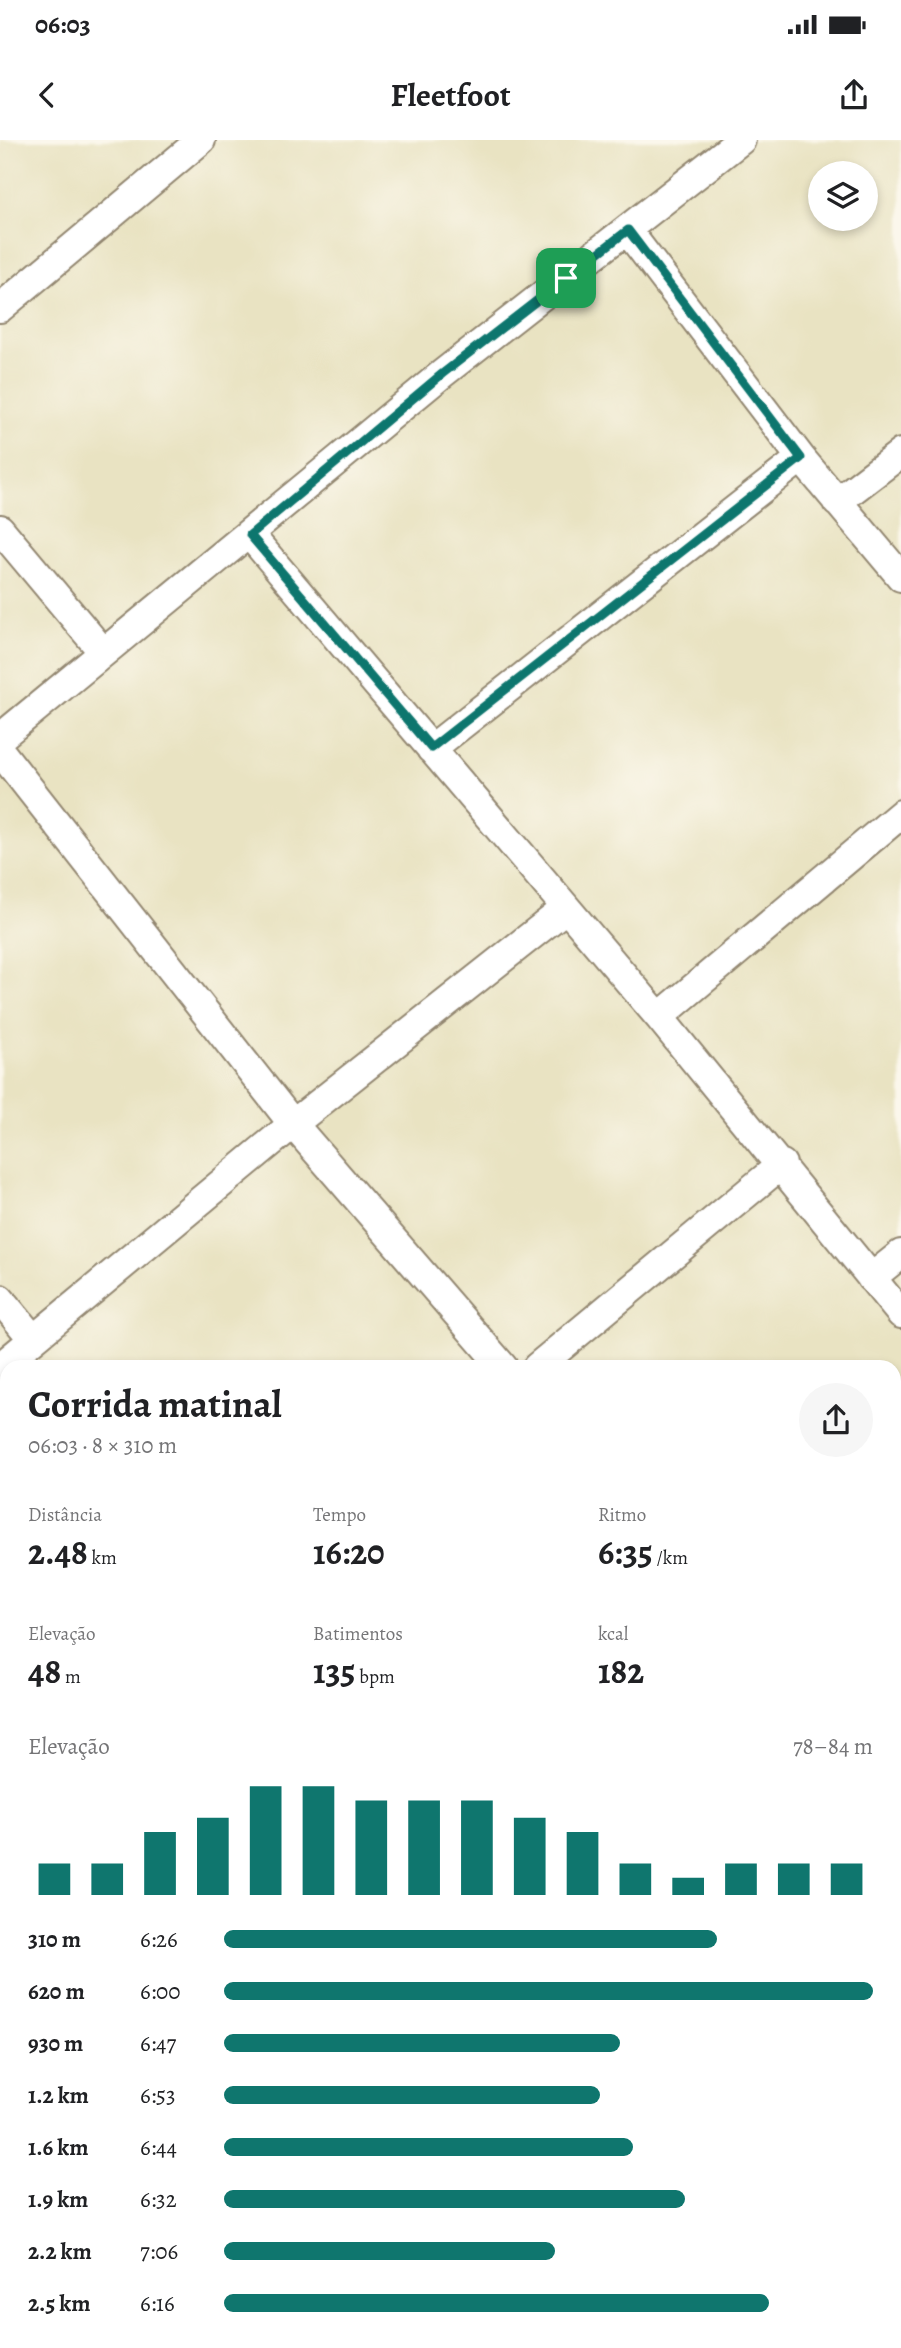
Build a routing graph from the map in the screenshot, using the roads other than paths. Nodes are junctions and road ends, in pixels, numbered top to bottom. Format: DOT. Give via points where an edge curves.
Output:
graph roads {
  1 [pos="201,140"];
  2 [pos="741,140"];
  3 [pos="628,230"];
  4 [pos="0,308"];
  5 [pos="901,453"];
  6 [pos="801,458"];
  7 [pos="837,502"];
  8 [pos="0,528"];
  9 [pos="250,535"];
  10 [pos="901,577"];
  11 [pos="103,652"];
  12 [pos="0,738"];
  13 [pos="431,748"];
  14 [pos="0,751"];
  15 [pos="901,814"];
  16 [pos="565,909"];
  17 [pos="659,1017"];
  18 [pos="293,1124"];
  19 [pos="782,1164"];
  20 [pos="901,1254"];
  21 [pos="871,1278"];
  22 [pos="0,1299"];
  23 [pos="901,1314"];
  24 [pos="33,1339"];
  25 [pos="8,1360"];
  26 [pos="497,1360"];
  27 [pos="545,1360"];
  1 -- 4 [label="street"];
  2 -- 3 [label="street"];
  3 -- 6 [label="street"];
  3 -- 9 [label="street" via="442,374"];
  5 -- 7 [label="street"];
  6 -- 7 [label="street"];
  6 -- 13 [label="street"];
  7 -- 10 [label="street"];
  8 -- 11 [label="street"];
  9 -- 11 [label="street"];
  9 -- 13 [label="street"];
  11 -- 12 [label="street"];
  13 -- 16 [label="street"];
  14 -- 18 [label="street"];
  15 -- 17 [label="street"];
  16 -- 17 [label="street"];
  16 -- 18 [label="street"];
  17 -- 19 [label="street"];
  18 -- 24 [label="street"];
  18 -- 26 [label="street"];
  19 -- 21 [label="street"];
  19 -- 27 [label="street"];
  20 -- 21 [label="street"];
  21 -- 23 [label="street"];
  22 -- 24 [label="street"];
  24 -- 25 [label="street"];
}
